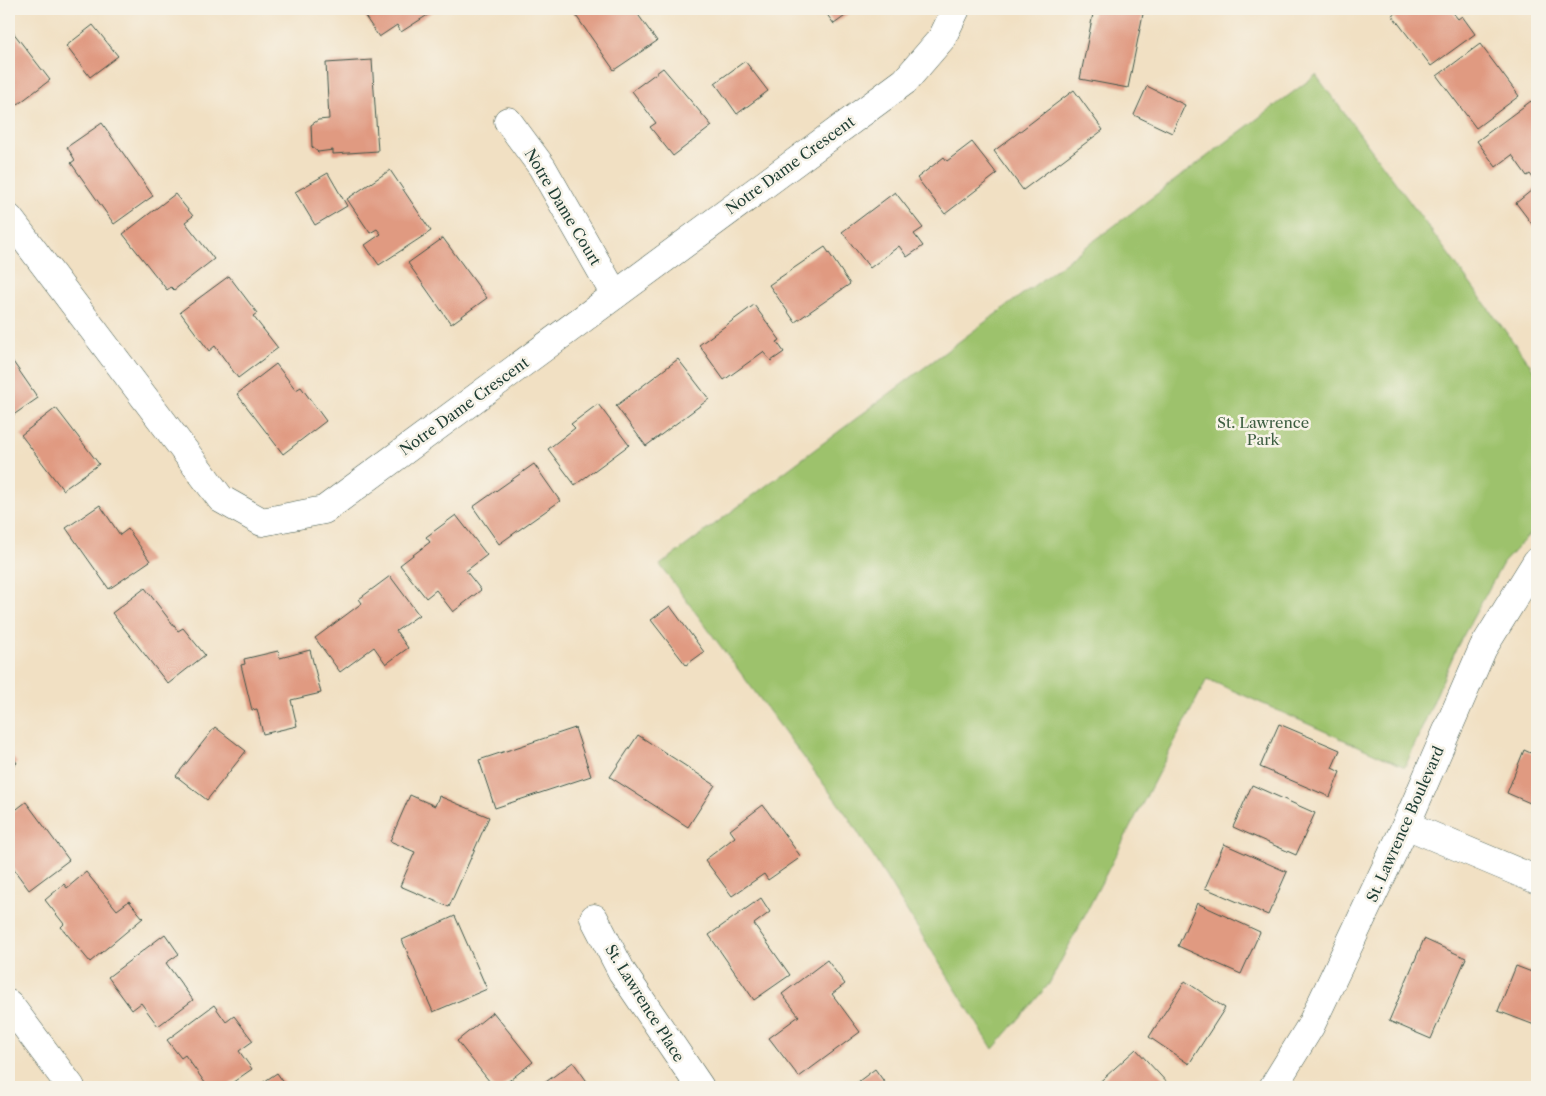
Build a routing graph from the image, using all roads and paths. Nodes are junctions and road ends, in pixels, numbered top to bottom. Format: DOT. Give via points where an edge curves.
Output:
graph roads {
  1 [pos="956,9"];
  2 [pos="508,122"];
  3 [pos="9,218"];
  4 [pos="616,295"];
  5 [pos="1537,561"];
  6 [pos="1406,824"];
  7 [pos="1537,880"];
  8 [pos="594,918"];
  9 [pos="9,1004"];
  10 [pos="71,1087"];
  11 [pos="700,1087"];
  12 [pos="1273,1087"];
  1 -- 4 [label="street, Notre Dame Crescent" via="942,38 905,81"];
  2 -- 4 [label="street, Notre Dame Court" via="542,167"];
  3 -- 4 [label="street, Notre Dame Crescent" via="221,498 262,522 324,510"];
  5 -- 6 [label="street, St. Lawrence Boulevard" via="1483,648"];
  6 -- 7 [label="street"];
  6 -- 12 [label="street, St. Lawrence Boulevard" via="1310,1027"];
  8 -- 11 [label="street, St. Lawrence Place" via="622,972"];
  9 -- 10 [label="street"];
}
